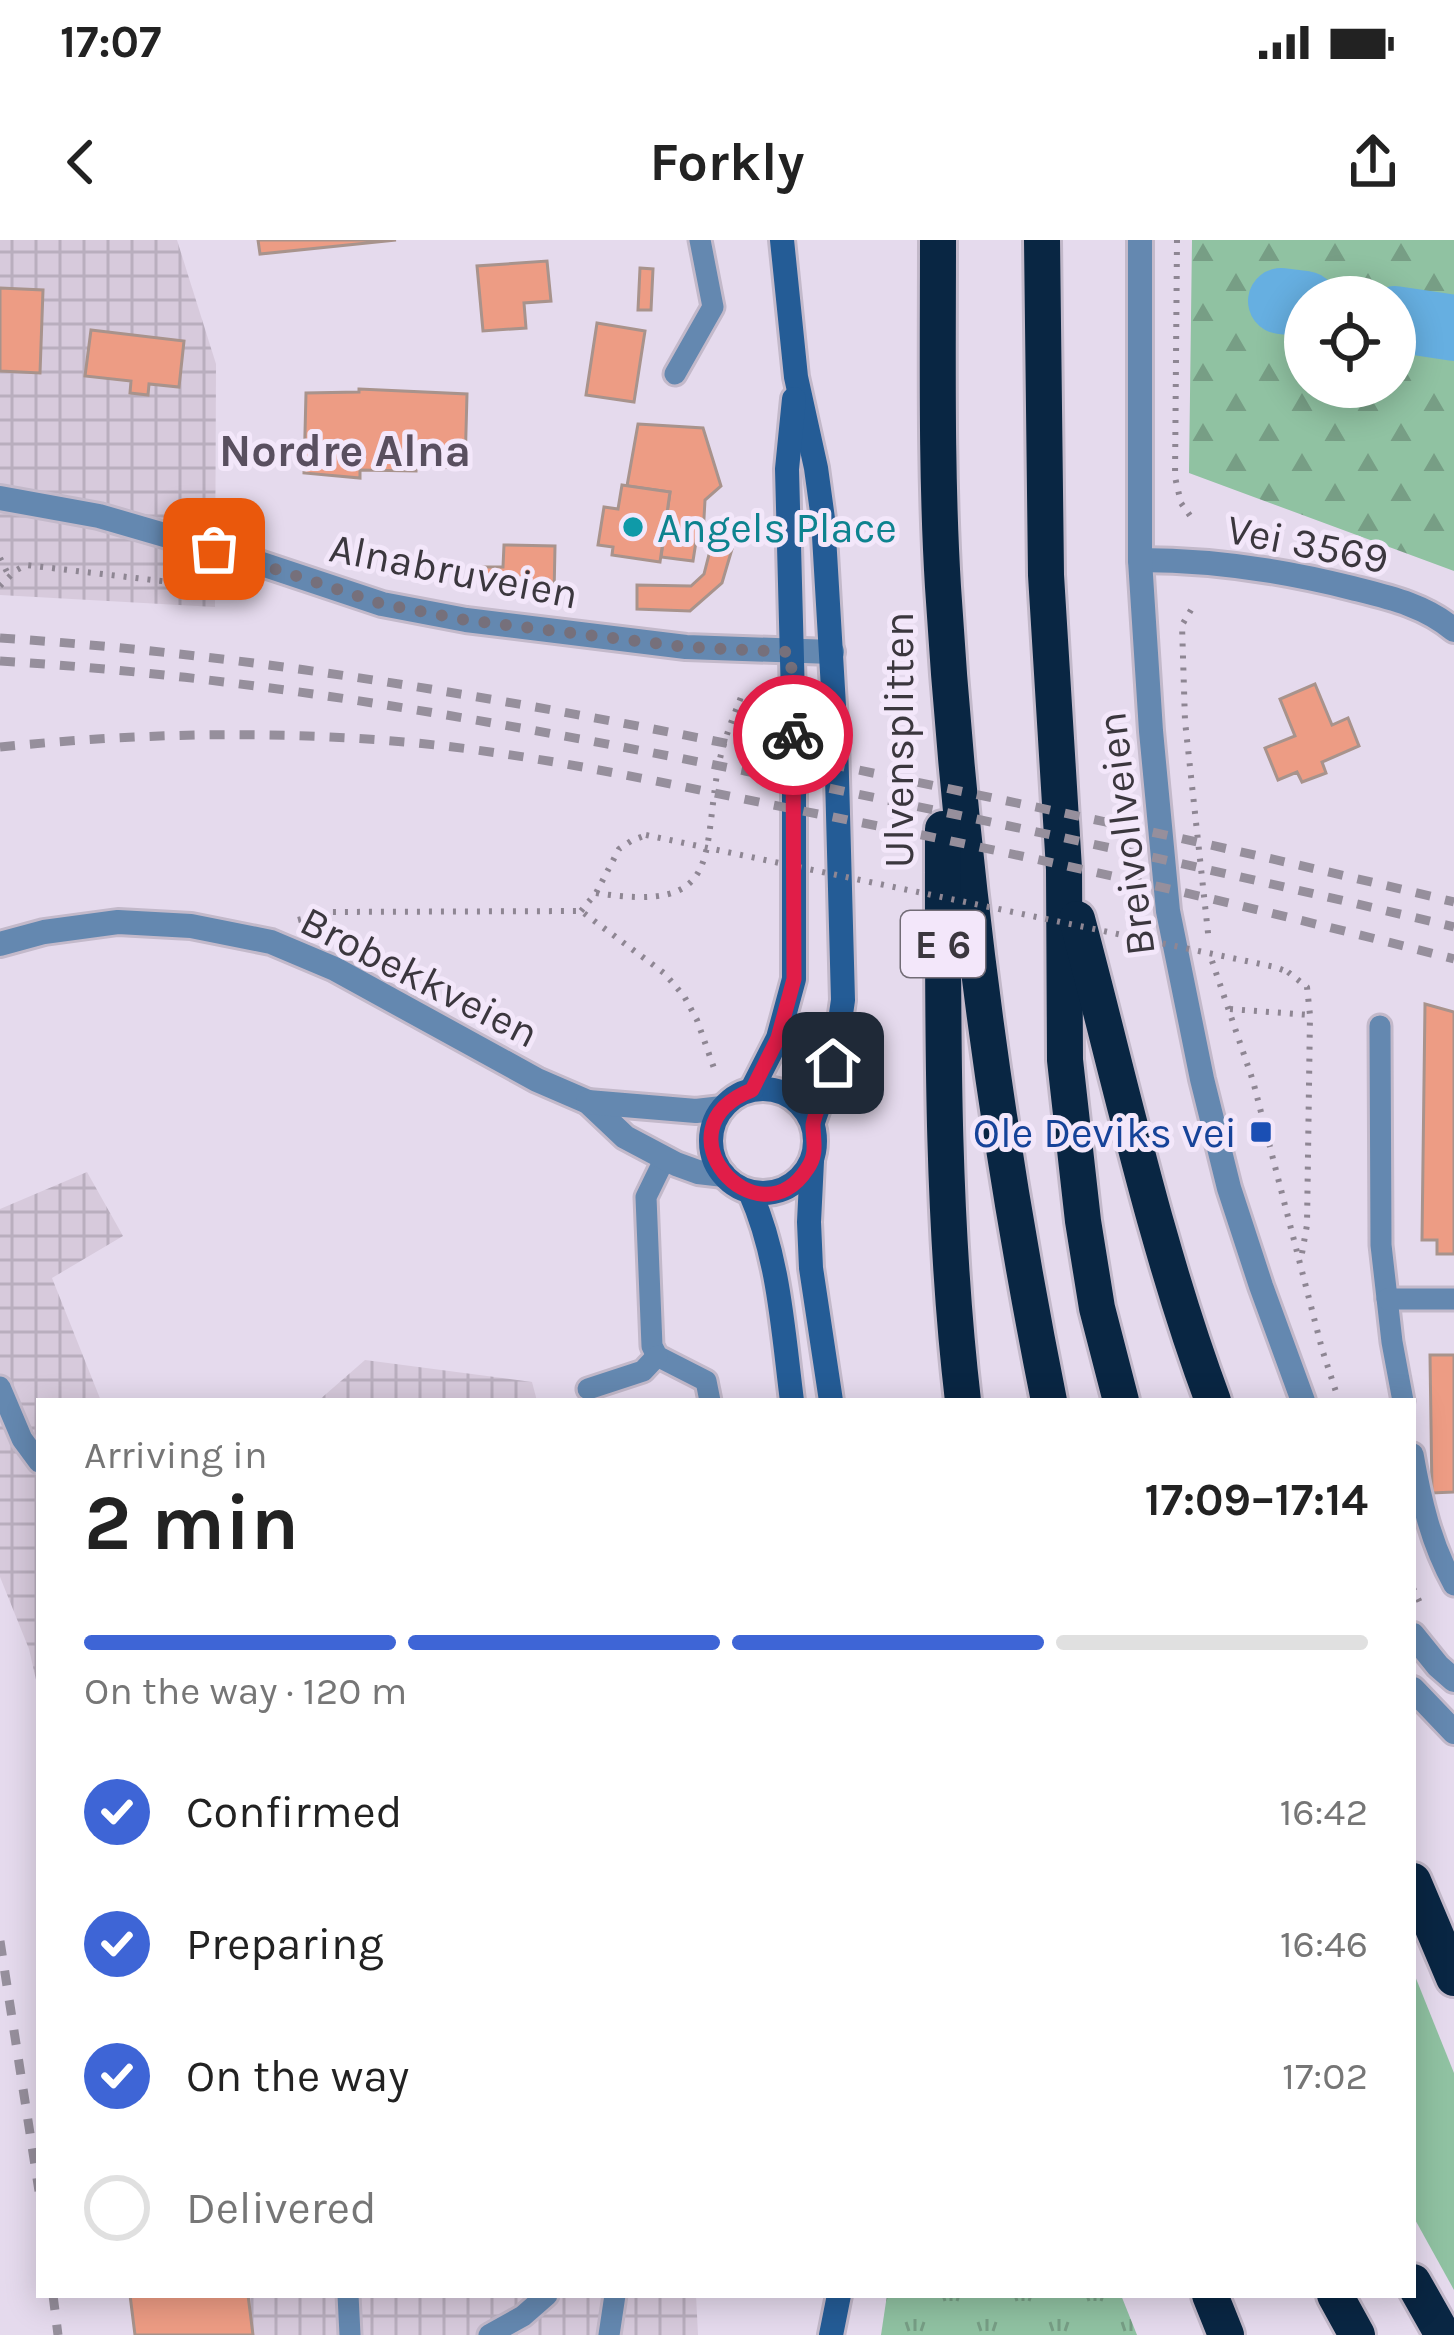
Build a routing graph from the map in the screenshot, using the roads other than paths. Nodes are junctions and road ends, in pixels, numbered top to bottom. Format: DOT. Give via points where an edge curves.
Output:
graph roads {
  1 [pos="700,240"];
  2 [pos="782,240"];
  3 [pos="938,240"];
  4 [pos="1042,240"];
  5 [pos="1140,240"];
  6 [pos="675,374"];
  7 [pos="796,377"];
  8 [pos="0,498"];
  9 [pos="1140,560"];
  10 [pos="943,583"];
  11 [pos="1454,630"];
  12 [pos="791,652"];
  13 [pos="832,652"];
  14 [pos="1064,869"];
  15 [pos="0,944"];
  16 [pos="1380,1026"];
  17 [pos="752,1090"];
  18 [pos="588,1102"];
  19 [pos="722,1108"];
  20 [pos="812,1122"];
  21 [pos="664,1158"];
  22 [pos="812,1161"];
  23 [pos="724,1175"];
  24 [pos="750,1192"];
  25 [pos="1387,1299"];
  26 [pos="1454,1299"];
  27 [pos="657,1356"];
  28 [pos="0,1387"];
  29 [pos="588,1389"];
  30 [pos="709,1398"];
  31 [pos="792,1398"];
  32 [pos="831,1398"];
  33 [pos="963,1398"];
  34 [pos="1047,1398"];
  35 [pos="1120,1398"];
  36 [pos="1212,1398"];
  37 [pos="1302,1398"];
  38 [pos="1403,1398"];
  39 [pos="36,1458"];
  40 [pos="1416,1472"];
  41 [pos="1454,1585"];
  42 [pos="1416,1639"];
  43 [pos="1454,1680"];
  44 [pos="1416,1692"];
  45 [pos="1454,1732"];
  46 [pos="1416,1888"];
  47 [pos="1454,1978"];
  48 [pos="1416,2287"];
  49 [pos="348,2298"];
  50 [pos="544,2298"];
  51 [pos="615,2298"];
  52 [pos="838,2298"];
  53 [pos="1211,2298"];
  54 [pos="1337,2298"];
  55 [pos="350,2335"];
  56 [pos="489,2335"];
  57 [pos="609,2335"];
  58 [pos="832,2335"];
  59 [pos="1226,2335"];
  60 [pos="1357,2335"];
  61 [pos="1443,2335"];
  1 -- 6 [label="lane" via="713,307"];
  2 -- 7 [label="main road"];
  3 -- 10 [label="highway, E 6"];
  4 -- 14 [label="highway" via="1046,574"];
  5 -- 9 [label="street, Breivollveien"];
  7 -- 12 [label="main road" via="787,469"];
  7 -- 13 [label="main road" via="824,519"];
  8 -- 12 [label="street, Alnabruveien" via="99,516 382,604 686,647"];
  9 -- 11 [label="street, Vei 3569" via="1242,564 1309,578 1402,602"];
  9 -- 37 [label="street, Breivollveien" via="1168,911 1229,1188"];
  10 -- 33 [label="highway, Ulvensplitten / E 6" via="946,1126"];
  10 -- 34 [label="highway, E 6" via="986,1033"];
  12 -- 13 [label="street, Alnabruveien"];
  12 -- 17 [label="main road" via="794,979"];
  13 -- 20 [label="main road" via="843,1000"];
  14 -- 35 [label="highway" via="1067,1083 1097,1308"];
  14 -- 36 [label="highway"];
  15 -- 18 [label="street, Brobekkveien" via="118,922 271,942"];
  16 -- 25 [label="lane"];
  17 -- 19 [label="main road"];
  17 -- 20 [label="main road" via="788,1095"];
  18 -- 19 [label="street, Brobekkveien"];
  18 -- 21 [label="street, Brobekkveien"];
  19 -- 23 [label="main road" via="711,1134"];
  20 -- 22 [label="main road"];
  21 -- 23 [label="street, Brobekkveien"];
  21 -- 27 [label="lane" via="646,1197"];
  22 -- 24 [label="main road" via="780,1191"];
  22 -- 32 [label="main road" via="812,1268"];
  23 -- 24 [label="main road"];
  24 -- 31 [label="main road" via="770,1248"];
  25 -- 26 [label="lane"];
  25 -- 38 [label="lane"];
  27 -- 29 [label="lane" via="643,1371"];
  27 -- 30 [label="lane" via="706,1381"];
  28 -- 39 [label="lane"];
  40 -- 41 [label="lane"];
  42 -- 43 [label="street"];
  44 -- 45 [label="street"];
  46 -- 47 [label="highway"];
  48 -- 61 [label="highway"];
  49 -- 55 [label="lane"];
  50 -- 56 [label="lane"];
  51 -- 57 [label="lane"];
  52 -- 58 [label="main road"];
  53 -- 59 [label="highway"];
  54 -- 60 [label="highway"];
}
